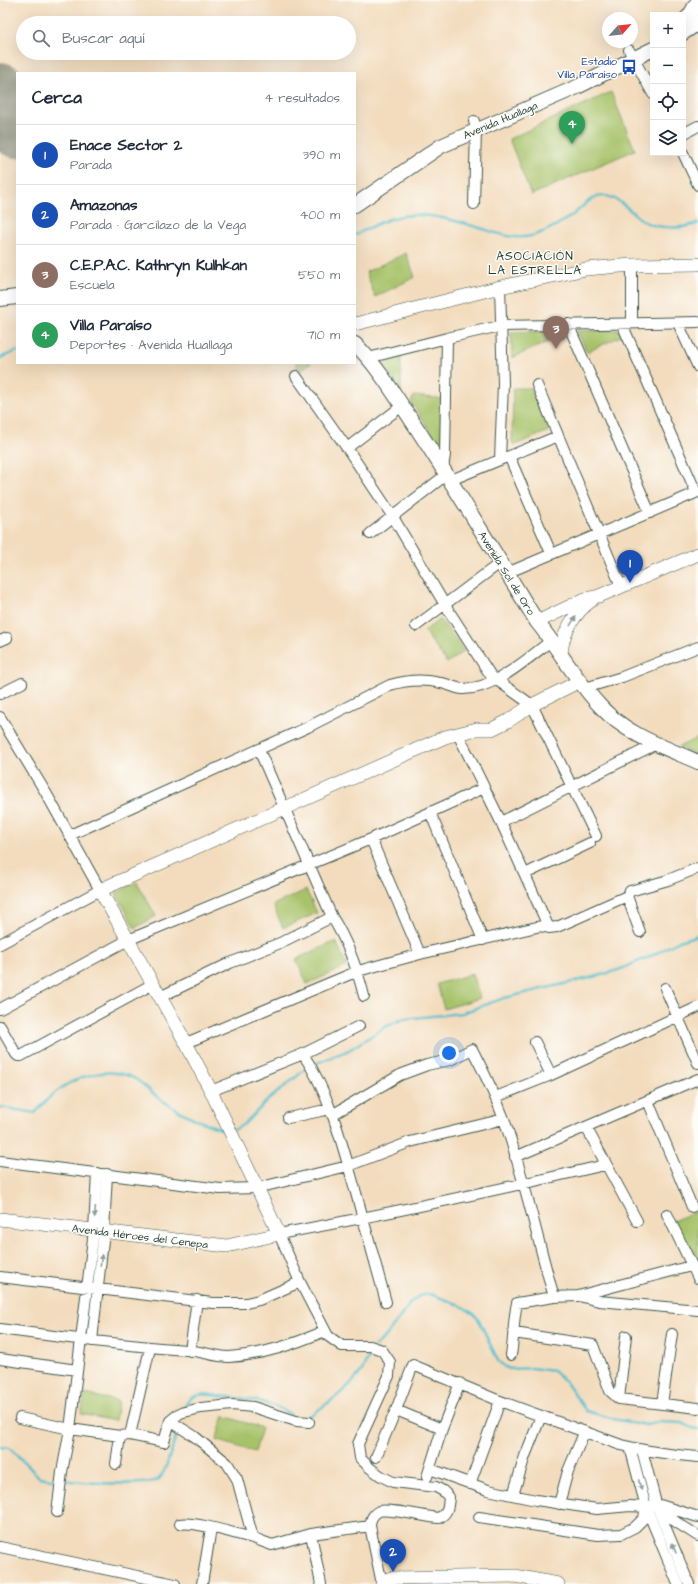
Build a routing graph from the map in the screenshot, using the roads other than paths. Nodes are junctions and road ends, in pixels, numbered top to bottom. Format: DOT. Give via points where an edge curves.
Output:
graph roads {
  1 [pos="698,1"];
  2 [pos="686,19"];
  3 [pos="698,23"];
  4 [pos="686,32"];
  5 [pos="650,41"];
  6 [pos="650,50"];
  7 [pos="632,54"];
  8 [pos="650,88"];
  9 [pos="475,126"];
  10 [pos="698,126"];
  11 [pos="686,132"];
  12 [pos="684,156"];
  13 [pos="698,185"];
  14 [pos="356,193"];
  15 [pos="356,204"];
  16 [pos="474,204"];
  17 [pos="698,264"];
  18 [pos="632,265"];
  19 [pos="500,287"];
  20 [pos="16,297"];
  21 [pos="0,300"];
  22 [pos="678,322"];
  23 [pos="698,322"];
  24 [pos="356,324"];
  25 [pos="568,324"];
  26 [pos="627,324"];
  27 [pos="500,326"];
  28 [pos="447,338"];
  29 [pos="356,345"];
  30 [pos="368,358"];
  31 [pos="698,367"];
  32 [pos="296,376"];
  33 [pos="537,385"];
  34 [pos="402,406"];
  35 [pos="558,436"];
  36 [pos="347,448"];
  37 [pos="505,457"];
  38 [pos="447,474"];
  39 [pos="697,492"];
  40 [pos="650,513"];
  41 [pos="393,517"];
  42 [pos="370,534"];
  43 [pos="600,534"];
  44 [pos="551,553"];
  45 [pos="698,554"];
  46 [pos="503,568"];
  47 [pos="621,586"];
  48 [pos="599,596"];
  49 [pos="445,605"];
  50 [pos="537,622"];
  51 [pos="416,626"];
  52 [pos="552,640"];
  53 [pos="698,647"];
  54 [pos="561,654"];
  55 [pos="497,680"];
  56 [pos="22,683"];
  57 [pos="582,685"];
  58 [pos="0,694"];
  59 [pos="532,705"];
  60 [pos="0,717"];
  61 [pos="458,734"];
  62 [pos="656,744"];
  63 [pos="259,750"];
  64 [pos="698,762"];
  65 [pos="572,787"];
  66 [pos="484,788"];
  67 [pos="286,809"];
  68 [pos="430,812"];
  69 [pos="501,822"];
  70 [pos="70,835"];
  71 [pos="371,839"];
  72 [pos="310,865"];
  73 [pos="698,868"];
  74 [pos="525,874"];
  75 [pos="100,890"];
  76 [pos="627,896"];
  77 [pos="332,917"];
  78 [pos="549,928"];
  79 [pos="640,932"];
  80 [pos="128,940"];
  81 [pos="483,940"];
  82 [pos="0,944"];
  83 [pos="420,954"];
  84 [pos="358,971"];
  85 [pos="152,984"];
  86 [pos="665,988"];
  87 [pos="364,996"];
  88 [pos="160,997"];
  89 [pos="698,1007"];
  90 [pos="0,1009"];
  91 [pos="677,1016"];
  92 [pos="0,1026"];
  93 [pos="359,1026"];
  94 [pos="535,1042"];
  95 [pos="186,1044"];
  96 [pos="303,1054"];
  97 [pos="698,1063"];
  98 [pos="551,1075"];
  99 [pos="698,1079"];
  100 [pos="214,1096"];
  101 [pos="496,1098"];
  102 [pos="648,1101"];
  103 [pos="331,1112"];
  104 [pos="288,1118"];
  105 [pos="504,1119"];
  106 [pos="586,1127"];
  107 [pos="515,1157"];
  108 [pos="0,1161"];
  109 [pos="605,1164"];
  110 [pos="348,1166"];
  111 [pos="102,1174"];
  112 [pos="524,1184"];
  113 [pos="257,1188"];
  114 [pos="692,1207"];
  115 [pos="667,1214"];
  116 [pos="0,1219"];
  117 [pos="363,1219"];
  118 [pos="637,1221"];
  119 [pos="99,1231"];
  120 [pos="279,1234"];
  121 [pos="692,1266"];
  122 [pos="0,1277"];
  123 [pos="698,1278"];
  124 [pos="300,1282"];
  125 [pos="87,1287"];
  126 [pos="98,1288"];
  127 [pos="578,1296"];
  128 [pos="554,1297"];
  129 [pos="197,1300"];
  130 [pos="386,1302"];
  131 [pos="698,1310"];
  132 [pos="0,1329"];
  133 [pos="326,1333"];
  134 [pos="514,1333"];
  135 [pos="672,1334"];
  136 [pos="626,1336"];
  137 [pos="81,1339"];
  138 [pos="92,1340"];
  139 [pos="150,1348"];
  140 [pos="190,1351"];
  141 [pos="511,1355"];
  142 [pos="0,1359"];
  143 [pos="77,1370"];
  144 [pos="460,1383"];
  145 [pos="619,1398"];
  146 [pos="500,1401"];
  147 [pos="662,1404"];
  148 [pos="698,1408"];
  149 [pos="396,1410"];
  150 [pos="541,1416"];
  151 [pos="20,1418"];
  152 [pos="309,1422"];
  153 [pos="173,1424"];
  154 [pos="70,1429"];
  155 [pos="442,1429"];
  156 [pos="584,1432"];
  157 [pos="125,1435"];
  158 [pos="630,1447"];
  159 [pos="642,1450"];
  160 [pos="376,1457"];
  161 [pos="698,1457"];
  162 [pos="116,1464"];
  163 [pos="470,1484"];
  164 [pos="513,1495"];
  165 [pos="559,1504"];
  166 [pos="656,1504"];
  167 [pos="646,1507"];
  168 [pos="58,1509"];
  169 [pos="479,1517"];
  170 [pos="698,1517"];
  171 [pos="180,1524"];
  172 [pos="370,1524"];
  173 [pos="211,1528"];
  174 [pos="311,1534"];
  175 [pos="698,1536"];
  176 [pos="253,1538"];
  177 [pos="0,1547"];
  178 [pos="535,1582"];
  179 [pos="175,1584"];
  180 [pos="202,1584"];
  181 [pos="321,1584"];
  182 [pos="382,1584"];
  183 [pos="558,1584"];
  184 [pos="678,1584"];
  185 [pos="689,1584"];
  1 -- 2 [label="main road"];
  3 -- 4 [label="main road"];
  5 -- 7 [label="main road, Avenida Huallaga"];
  6 -- 7 [label="main road, Avenida Huallaga"];
  7 -- 8 [label="street"];
  7 -- 9 [label="main road, Avenida Huallaga" via="577,87"];
  9 -- 14 [label="main road, Avenida Huallaga" via="452,130 427,144"];
  9 -- 15 [label="main road, Avenida Huallaga" via="425,156"];
  9 -- 16 [label="street"];
  10 -- 11 [label="street"];
  12 -- 13 [label="street"];
  17 -- 18 [label="street"];
  18 -- 19 [label="street" via="586,269"];
  18 -- 26 [label="street"];
  19 -- 24 [label="street"];
  19 -- 27 [label="street"];
  20 -- 21 [label="main road"];
  22 -- 23 [label="street"];
  22 -- 26 [label="street"];
  22 -- 31 [label="street"];
  25 -- 26 [label="street"];
  25 -- 27 [label="street"];
  25 -- 40 [label="street"];
  26 -- 39 [label="street"];
  27 -- 28 [label="street"];
  27 -- 37 [label="street"];
  28 -- 30 [label="street"];
  28 -- 38 [label="street"];
  29 -- 30 [label="main road, Avenida Sol de Oro"];
  30 -- 34 [label="main road, Avenida Sol de Oro"];
  32 -- 36 [label="street"];
  33 -- 35 [label="street"];
  34 -- 36 [label="street"];
  34 -- 38 [label="main road, Avenida Sol de Oro"];
  35 -- 37 [label="street"];
  35 -- 43 [label="street"];
  36 -- 41 [label="street"];
  37 -- 38 [label="street"];
  37 -- 44 [label="street"];
  38 -- 41 [label="street"];
  38 -- 46 [label="main road, Avenida Sol de Oro"];
  39 -- 40 [label="street"];
  40 -- 43 [label="street"];
  41 -- 42 [label="street"];
  41 -- 49 [label="street"];
  43 -- 44 [label="street"];
  43 -- 47 [label="street"];
  44 -- 46 [label="street"];
  45 -- 47 [label="street"];
  46 -- 49 [label="street"];
  46 -- 50 [label="main road, Avenida Sol de Oro"];
  47 -- 48 [label="street"];
  48 -- 50 [label="street" via="585,599"];
  54 -- 48 [label="street, one-way" via="563,639 574,618"];
  49 -- 51 [label="street"];
  49 -- 55 [label="street" via="491,676"];
  50 -- 52 [label="main road, Avenida Sol de Oro"];
  52 -- 54 [label="main road, Avenida Sol de Oro"];
  52 -- 55 [label="street"];
  53 -- 57 [label="street" via="622,677"];
  54 -- 57 [label="main road, Avenida Sol de Oro"];
  55 -- 59 [label="street"];
  55 -- 63 [label="street" via="462,689 441,682 403,681"];
  56 -- 58 [label="street"];
  57 -- 59 [label="street"];
  57 -- 62 [label="main road, Avenida Sol de Oro" via="613,718"];
  59 -- 61 [label="street" via="492,729 477,729"];
  59 -- 65 [label="street"];
  60 -- 70 [label="street"];
  61 -- 66 [label="street"];
  61 -- 67 [label="street" via="445,737"];
  62 -- 64 [label="main road, Avenida Sol de Oro"];
  62 -- 65 [label="street"];
  63 -- 67 [label="street"];
  63 -- 70 [label="street"];
  65 -- 69 [label="street"];
  65 -- 74 [label="street" via="593,840"];
  66 -- 68 [label="street"];
  66 -- 69 [label="street"];
  67 -- 72 [label="street"];
  67 -- 75 [label="street"];
  68 -- 71 [label="street"];
  68 -- 81 [label="street"];
  69 -- 74 [label="street"];
  70 -- 75 [label="street"];
  71 -- 72 [label="street"];
  71 -- 83 [label="street"];
  72 -- 77 [label="street"];
  72 -- 80 [label="street"];
  73 -- 76 [label="street" via="630,891"];
  74 -- 78 [label="street"];
  75 -- 80 [label="street"];
  75 -- 82 [label="street"];
  76 -- 78 [label="street" via="557,927"];
  76 -- 79 [label="street"];
  77 -- 84 [label="street"];
  77 -- 88 [label="street"];
  78 -- 81 [label="street" via="541,926"];
  80 -- 85 [label="street"];
  80 -- 90 [label="street"];
  81 -- 83 [label="street"];
  83 -- 84 [label="street"];
  84 -- 87 [label="street"];
  84 -- 95 [label="street"];
  85 -- 88 [label="street"];
  85 -- 92 [label="street" via="21,1056 16,1054"];
  86 -- 91 [label="street"];
  88 -- 95 [label="street"];
  89 -- 91 [label="street"];
  91 -- 97 [label="street"];
  91 -- 98 [label="street"];
  93 -- 96 [label="street"];
  94 -- 98 [label="street"];
  95 -- 100 [label="street"];
  96 -- 100 [label="street"];
  96 -- 103 [label="street" via="320,1082"];
  98 -- 101 [label="street"];
  99 -- 102 [label="street"];
  100 -- 113 [label="street"];
  101 -- 103 [label="street" via="472,1050 450,1060 400,1075"];
  101 -- 105 [label="street"];
  102 -- 106 [label="street"];
  102 -- 114 [label="street"];
  103 -- 104 [label="street"];
  103 -- 110 [label="street"];
  105 -- 107 [label="street"];
  105 -- 110 [label="street" via="410,1142"];
  106 -- 107 [label="street"];
  106 -- 109 [label="street"];
  107 -- 112 [label="street"];
  108 -- 111 [label="street"];
  109 -- 112 [label="street"];
  109 -- 118 [label="street"];
  110 -- 113 [label="street"];
  110 -- 117 [label="street"];
  111 -- 113 [label="street" via="220,1189"];
  111 -- 119 [label="street"];
  112 -- 117 [label="street"];
  112 -- 128 [label="street"];
  113 -- 120 [label="street"];
  115 -- 121 [label="street"];
  116 -- 119 [label="street, Avenida Héroes del Cenepa"];
  117 -- 120 [label="street"];
  117 -- 130 [label="street"];
  119 -- 120 [label="street, Avenida Héroes del Cenepa" via="227,1246"];
  119 -- 125 [label="street"];
  126 -- 119 [label="street, one-way"];
  120 -- 124 [label="street"];
  121 -- 123 [label="street"];
  121 -- 127 [label="street"];
  122 -- 125 [label="street"];
  124 -- 129 [label="street" via="246,1303 213,1303"];
  124 -- 133 [label="street"];
  125 -- 126 [label="street"];
  125 -- 137 [label="street"];
  126 -- 129 [label="street"];
  126 -- 138 [label="street"];
  127 -- 128 [label="street"];
  127 -- 131 [label="street" via="599,1301"];
  128 -- 134 [label="street" via="517,1303"];
  129 -- 140 [label="street"];
  132 -- 137 [label="street"];
  133 -- 140 [label="street" via="259,1353 227,1357"];
  133 -- 172 [label="street" via="342,1346 370,1346 382,1350 390,1362 388,1376 358,1444 360,1458 370,1468 393,1482 436,1487 449,1497 446,1514 439,1518 380,1511 374,1515"];
  134 -- 141 [label="street"];
  134 -- 145 [label="street" via="593,1345 610,1391"];
  135 -- 147 [label="street"];
  136 -- 145 [label="street"];
  137 -- 138 [label="street"];
  137 -- 143 [label="street"];
  138 -- 139 [label="street"];
  139 -- 140 [label="street"];
  139 -- 157 [label="street"];
  142 -- 143 [label="street"];
  143 -- 154 [label="street"];
  144 -- 146 [label="street"];
  144 -- 149 [label="street" via="413,1365"];
  144 -- 155 [label="street"];
  145 -- 147 [label="street"];
  146 -- 150 [label="street"];
  146 -- 163 [label="street"];
  147 -- 148 [label="street"];
  149 -- 155 [label="street"];
  149 -- 160 [label="street"];
  150 -- 156 [label="street"];
  150 -- 164 [label="street"];
  151 -- 154 [label="street"];
  152 -- 153 [label="street" via="232,1404 180,1413"];
  153 -- 157 [label="street" via="164,1442"];
  153 -- 176 [label="street" via="194,1436 227,1463 237,1479"];
  154 -- 157 [label="street"];
  154 -- 168 [label="street"];
  155 -- 163 [label="street" via="429,1473"];
  156 -- 158 [label="street"];
  156 -- 165 [label="street" via="568,1471"];
  157 -- 162 [label="street"];
  158 -- 159 [label="street"];
  158 -- 167 [label="street, one-way"];
  159 -- 161 [label="street"];
  159 -- 166 [label="street"];
  163 -- 164 [label="street"];
  164 -- 165 [label="street"];
  165 -- 167 [label="street" via="597,1509"];
  166 -- 167 [label="street"];
  166 -- 170 [label="street"];
  166 -- 175 [label="street" via="676,1522"];
  185 -- 166 [label="street, one-way"];
  167 -- 169 [label="street" via="644,1518 636,1527 621,1534 598,1535"];
  167 -- 184 [label="street"];
  171 -- 173 [label="street"];
  172 -- 174 [label="street"];
  172 -- 182 [label="street"];
  173 -- 176 [label="street"];
  173 -- 180 [label="street"];
  174 -- 176 [label="street" via="272,1544"];
  174 -- 181 [label="street"];
  177 -- 179 [label="street"];
  178 -- 182 [label="street" via="515,1576 392,1578"];
  178 -- 183 [label="street"];
}
